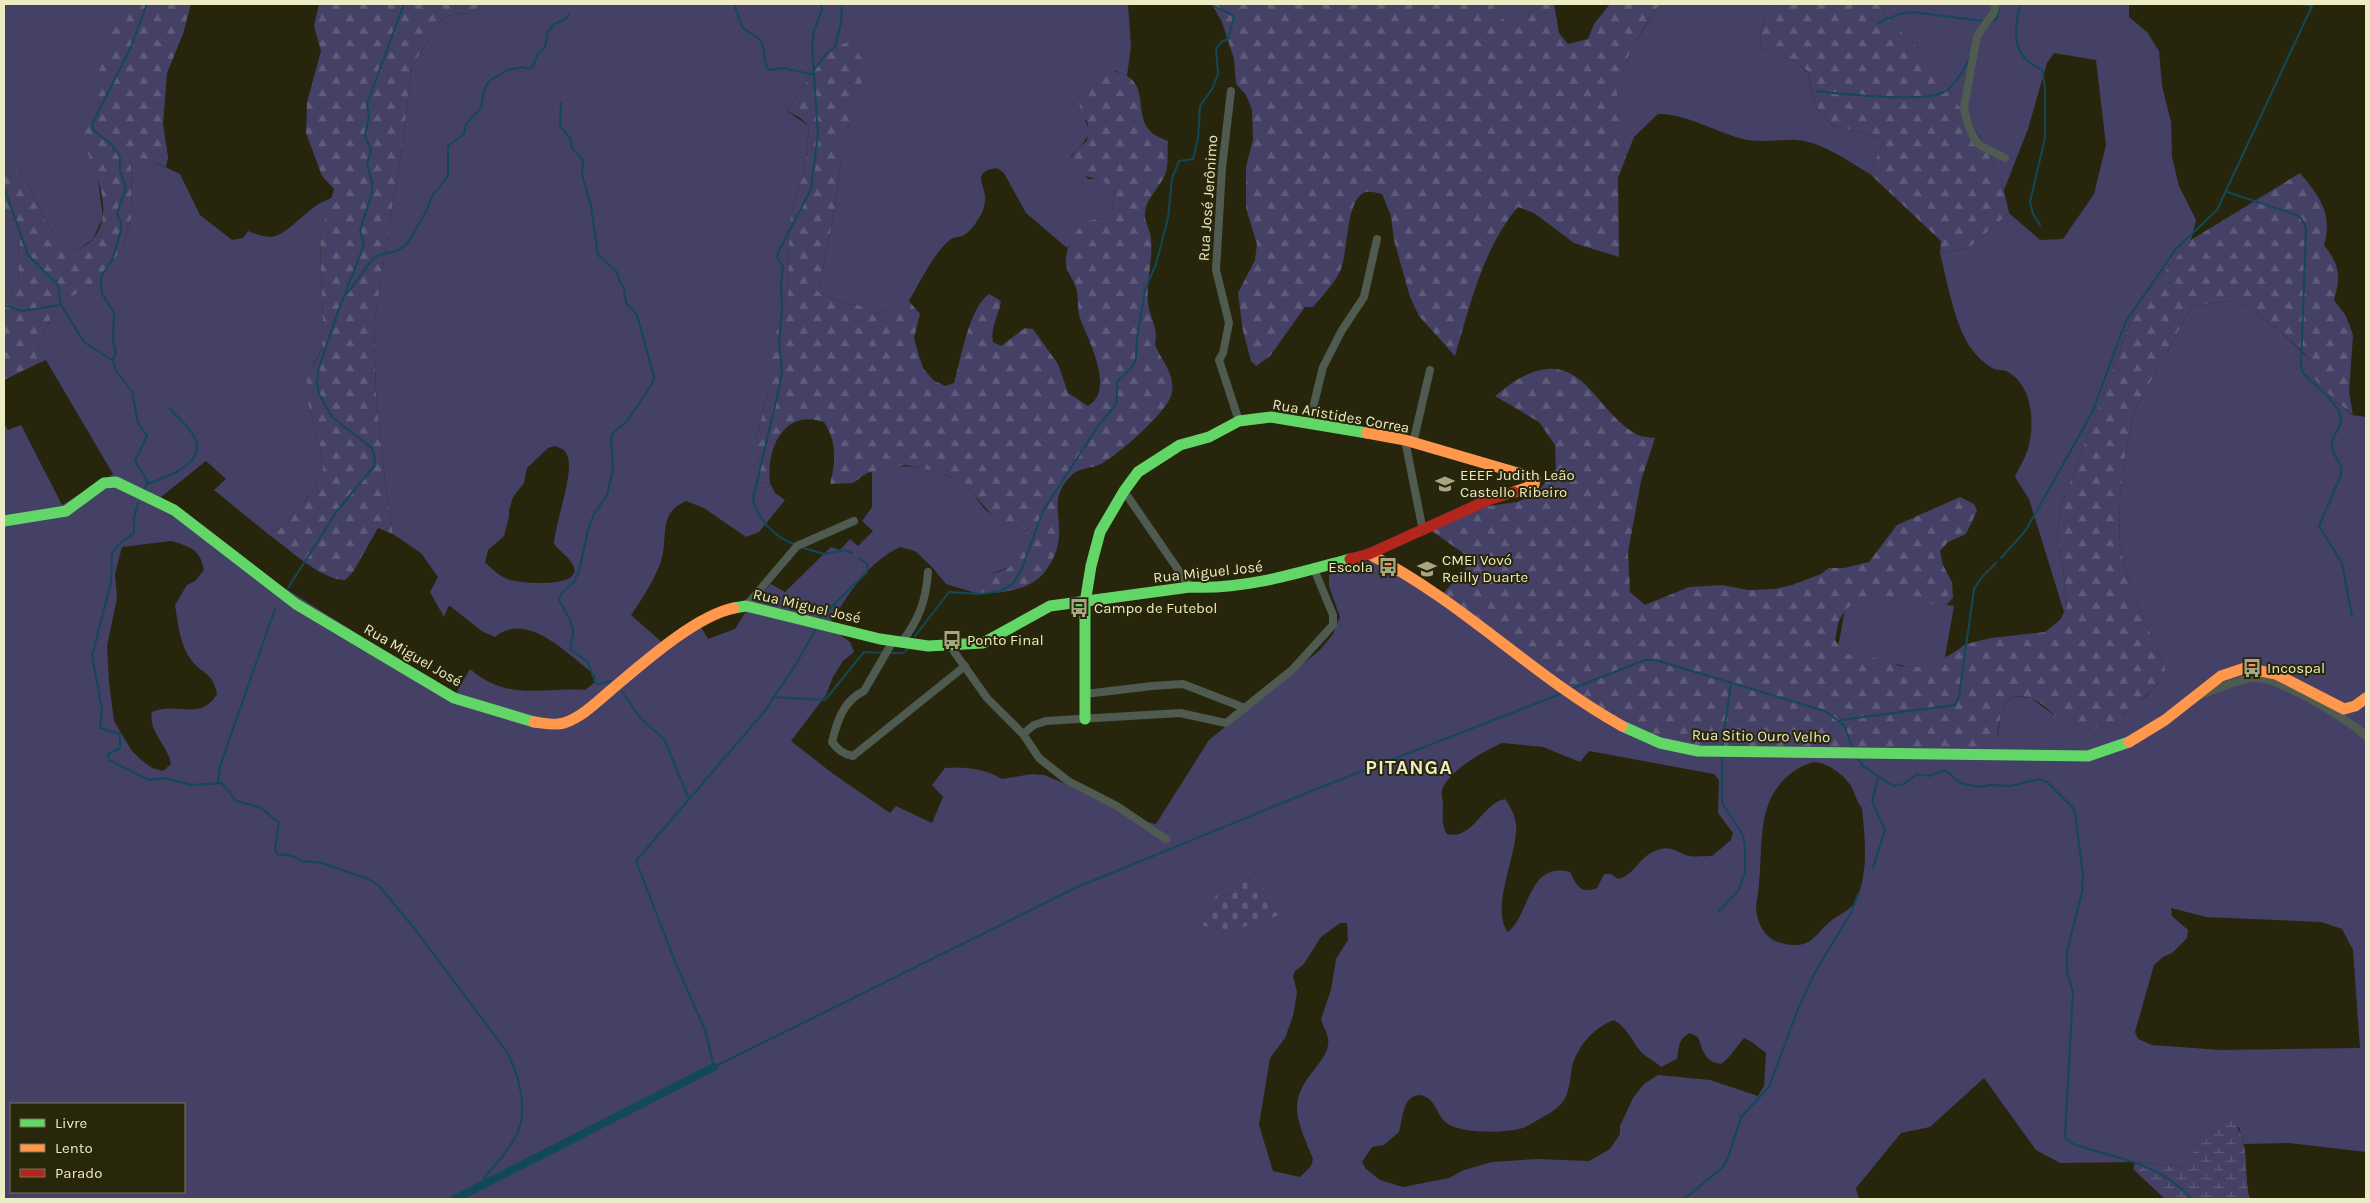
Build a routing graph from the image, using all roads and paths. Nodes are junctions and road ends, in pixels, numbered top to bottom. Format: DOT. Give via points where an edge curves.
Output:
graph roads {
  1 [pos="1996,4"];
  2 [pos="1231,91"];
  3 [pos="2005,158"];
  4 [pos="1377,239"];
  5 [pos="1430,370"];
  6 [pos="1239,421"];
  7 [pos="1309,424"];
  8 [pos="1409,442"];
  9 [pos="1536,482"];
  10 [pos="1124,490"];
  11 [pos="4,521"];
  12 [pos="854,521"];
  13 [pos="1423,531"];
  14 [pos="1369,554"];
  15 [pos="1314,569"];
  16 [pos="928,572"];
  17 [pos="1190,587"];
  18 [pos="1085,602"];
  19 [pos="746,606"];
  20 [pos="897,641"];
  21 [pos="950,646"];
  22 [pos="965,666"];
  23 [pos="1085,694"];
  24 [pos="2195,698"];
  25 [pos="2366,698"];
  26 [pos="1245,708"];
  27 [pos="1084,719"];
  28 [pos="1023,734"];
  29 [pos="2366,736"];
  30 [pos="1166,840"];
  1 -- 3 [label="street" via="1977,36 1964,108 1975,140"];
  2 -- 6 [label="street, Rua José Jerônimo" via="1222,168 1216,270 1229,323 1219,360"];
  4 -- 7 [label="street" via="1364,296 1323,367"];
  5 -- 8 [label="street"];
  6 -- 7 [label="street, Rua Aristides Correa" via="1271,417"];
  6 -- 10 [label="street, Rua Aristides Correa" via="1209,437 1180,445 1138,472"];
  7 -- 8 [label="street, Rua Aristides Correa"];
  8 -- 9 [label="street, Rua Aristides Correa" via="1535,478"];
  8 -- 13 [label="street"];
  9 -- 13 [label="street, Rua Miguel José" via="1488,500"];
  10 -- 17 [label="street"];
  10 -- 18 [label="street, Rua Aristides Correa" via="1100,532"];
  11 -- 19 [label="street, Rua Miguel José" via="66,511 104,483 116,482 174,510 296,604 454,698 532,722 563,724 587,711 635,670 704,619"];
  12 -- 19 [label="street" via="797,546"];
  13 -- 14 [label="street, Rua Miguel José"];
  14 -- 15 [label="street, Rua Miguel José"];
  14 -- 24 [label="street, Rua Sitio Ouro Velho" via="1428,588 1600,714 1634,734 1674,748 1698,751 2088,756 2124,746"];
  15 -- 17 [label="street, Rua Miguel José" via="1281,578 1212,588"];
  15 -- 26 [label="street" via="1333,615 1333,625 1293,669"];
  16 -- 20 [label="street" via="926,596 915,624"];
  17 -- 18 [label="street, Rua Miguel José"];
  18 -- 21 [label="street, Rua Miguel José" via="1050,606 983,643"];
  18 -- 23 [label="street, Rua Aristides Correa"];
  19 -- 20 [label="street, Rua Miguel José"];
  20 -- 21 [label="street, Rua Miguel José"];
  20 -- 22 [label="street" via="864,691 847,704 836,724 832,742 846,754 853,756"];
  21 -- 22 [label="street"];
  22 -- 28 [label="street" via="986,698"];
  23 -- 26 [label="street" via="1183,684"];
  23 -- 27 [label="street, Rua Aristides Correa"];
  24 -- 25 [label="street, Rua Sitio Ouro Velho" via="2225,673 2244,668 2260,669 2282,677 2338,707 2354,707"];
  24 -- 29 [label="street, Rua Sitio Ouro Velho" via="2254,678 2269,680 2298,693"];
  26 -- 27 [label="street" via="1226,723 1180,713"];
  27 -- 28 [label="street" via="1046,720"];
  28 -- 30 [label="street" via="1039,758 1068,782 1118,806"];
}
